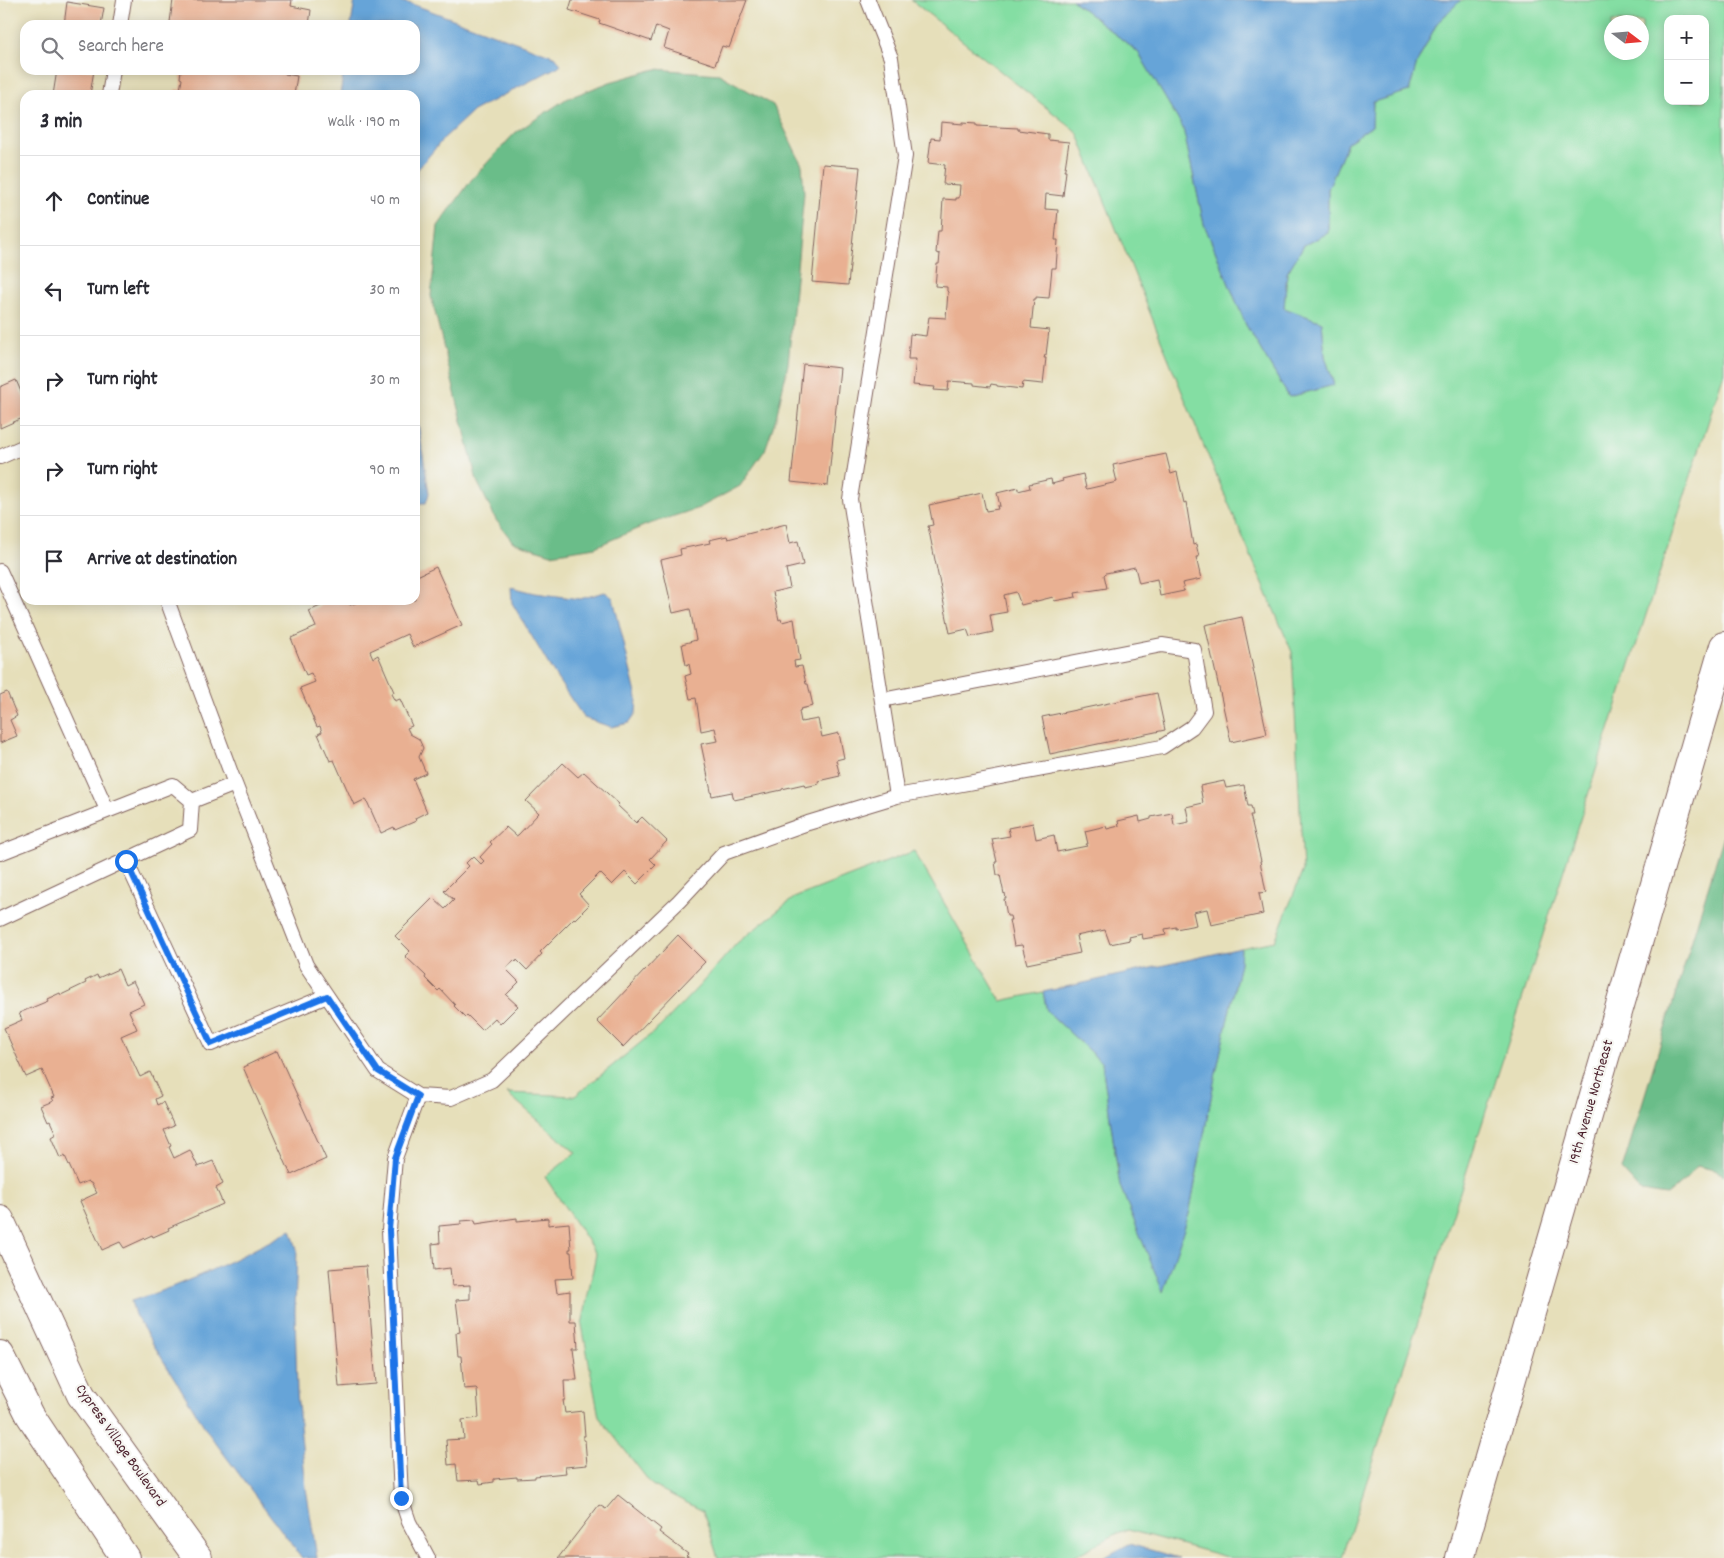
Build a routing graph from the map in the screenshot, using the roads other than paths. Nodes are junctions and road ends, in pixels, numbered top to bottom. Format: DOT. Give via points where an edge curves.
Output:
graph roads {
  1 [pos="124,0"];
  2 [pos="868,0"];
  3 [pos="121,20"];
  4 [pos="112,75"];
  5 [pos="110,90"];
  6 [pos="20,448"];
  7 [pos="0,457"];
  8 [pos="0,571"];
  9 [pos="170,605"];
  10 [pos="1724,646"];
  11 [pos="882,700"];
  12 [pos="235,784"];
  13 [pos="897,796"];
  14 [pos="192,801"];
  15 [pos="107,810"];
  16 [pos="0,852"];
  17 [pos="126,861"];
  18 [pos="0,920"];
  19 [pos="327,996"];
  20 [pos="418,1096"];
  21 [pos="0,1220"];
  22 [pos="0,1355"];
  23 [pos="125,1558"];
  24 [pos="198,1558"];
  25 [pos="428,1558"];
  26 [pos="1460,1558"];
  1 -- 3 [label="lane"];
  2 -- 11 [label="lane" via="891,58 905,156 850,498"];
  4 -- 5 [label="lane"];
  6 -- 7 [label="lane"];
  8 -- 15 [label="lane"];
  9 -- 12 [label="lane"];
  10 -- 26 [label="street, 19th Avenue Northeast"];
  11 -- 13 [label="lane"];
  11 -- 13 [label="lane" via="1162,646 1194,650 1204,711 1192,727 1162,747"];
  12 -- 14 [label="lane"];
  12 -- 19 [label="lane" via="306,965"];
  13 -- 20 [label="lane" via="724,853 679,901 492,1080 451,1098"];
  14 -- 15 [label="lane" via="173,785"];
  14 -- 17 [label="lane" via="190,830"];
  15 -- 16 [label="lane"];
  17 -- 18 [label="lane"];
  17 -- 19 [label="lane" via="211,1044"];
  19 -- 20 [label="lane" via="378,1071"];
  20 -- 25 [label="lane" via="395,1158 389,1230 401,1498 409,1522"];
  21 -- 24 [label="street, Cypress Village Boulevard" via="81,1395"];
  22 -- 23 [label="street" via="30,1415"];
}
